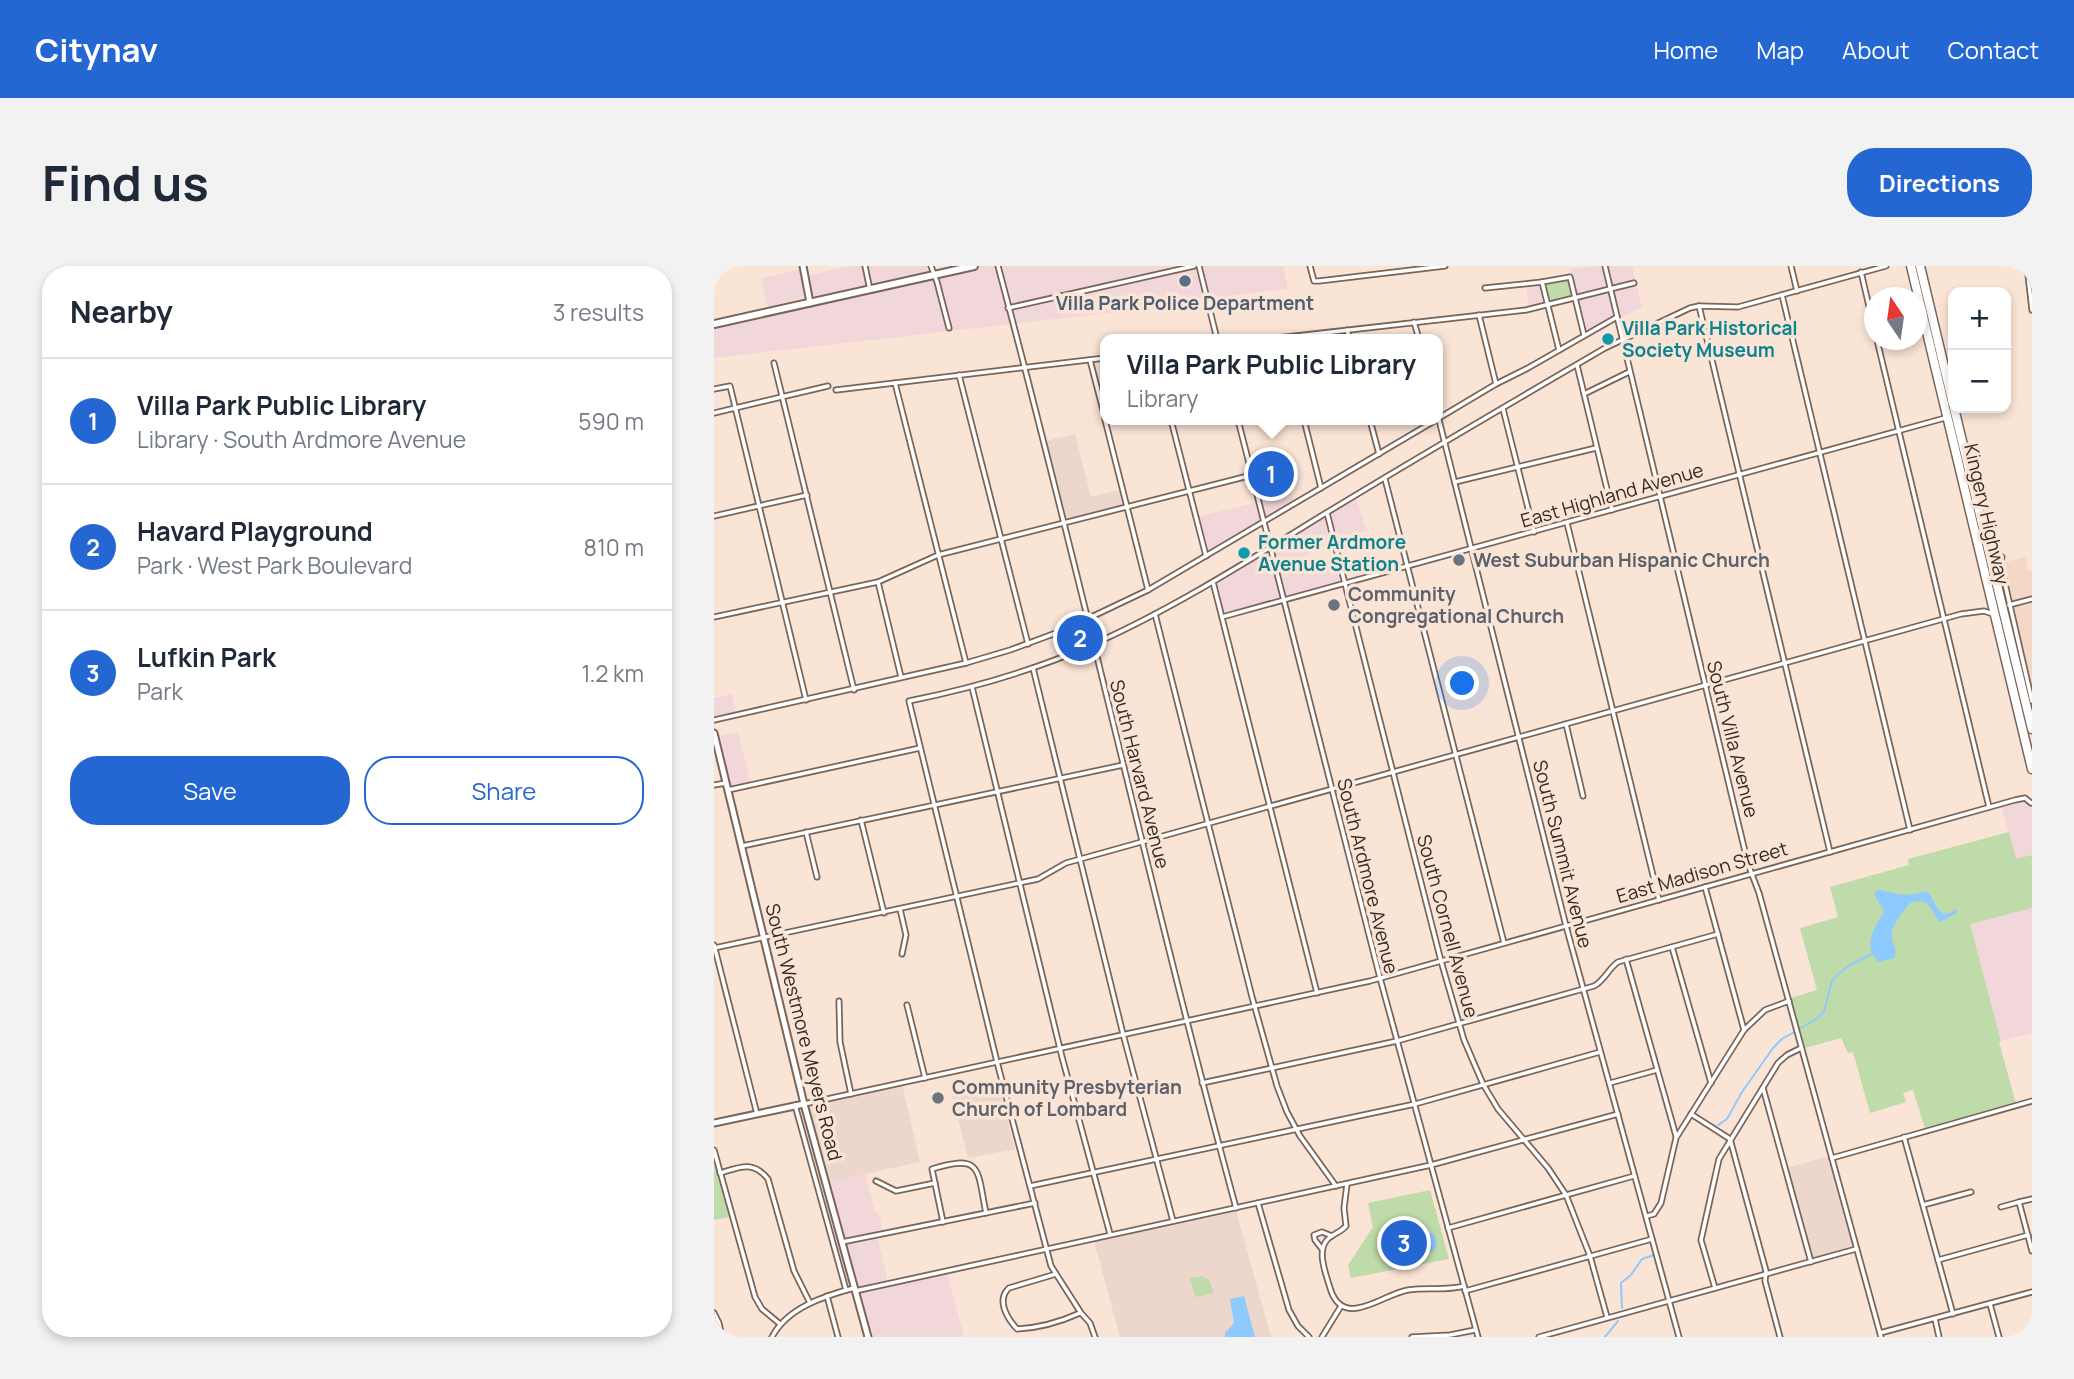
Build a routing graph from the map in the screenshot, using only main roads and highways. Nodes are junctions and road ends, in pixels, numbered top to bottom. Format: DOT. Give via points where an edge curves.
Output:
graph roads {
  1 [pos="974,266"];
  2 [pos="1911,266"];
  3 [pos="1920,266"];
  4 [pos="714,324"];
  5 [pos="1948,381"];
  6 [pos="1956,413"];
  7 [pos="2032,729"];
  8 [pos="2032,769"];
  1 -- 4 [label="main road"];
  2 -- 8 [label="highway, Kingery Highway"];
  3 -- 5 [label="highway, Kingery Highway"];
  6 -- 7 [label="highway, Kingery Highway"];
}
